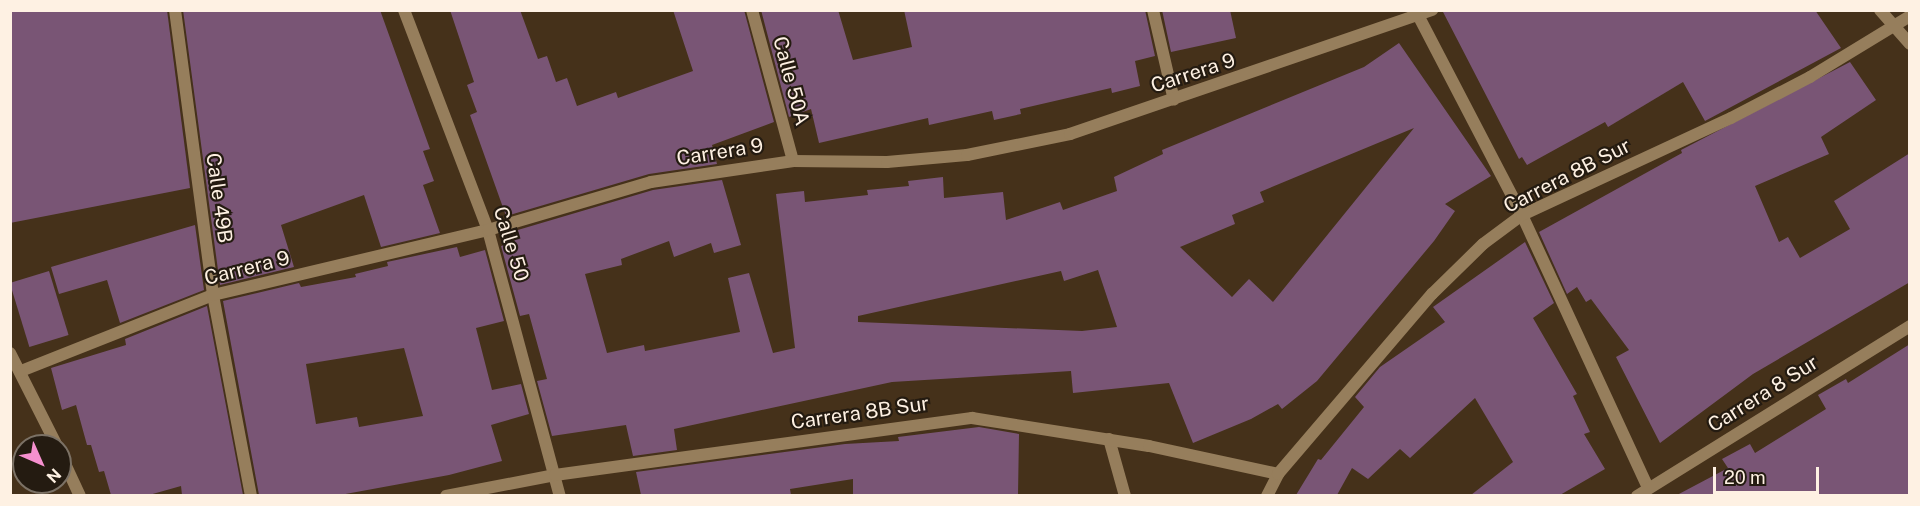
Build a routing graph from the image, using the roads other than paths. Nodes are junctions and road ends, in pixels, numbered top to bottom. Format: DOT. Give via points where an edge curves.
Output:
graph roads {
  1 [pos="175,10"];
  2 [pos="404,10"];
  3 [pos="752,10"];
  4 [pos="1153,10"];
  5 [pos="1432,10"];
  6 [pos="1880,10"];
  7 [pos="1910,16"];
  8 [pos="1419,17"];
  9 [pos="1892,27"];
  10 [pos="1910,44"];
  11 [pos="1174,100"];
  12 [pos="793,161"];
  13 [pos="1522,216"];
  14 [pos="488,230"];
  15 [pos="213,295"];
  16 [pos="1910,326"];
  17 [pos="10,353"];
  18 [pos="21,370"];
  19 [pos="51,434"];
  20 [pos="1109,439"];
  21 [pos="1278,474"];
  22 [pos="555,475"];
  23 [pos="72,478"];
  24 [pos="1648,488"];
  25 [pos="80,495"];
  26 [pos="251,495"];
  27 [pos="446,495"];
  28 [pos="560,495"];
  29 [pos="1125,495"];
  30 [pos="1267,495"];
  31 [pos="1637,495"];
  1 -- 15 [label="street, Calle 49B"];
  2 -- 14 [label="street, Calle 50"];
  3 -- 12 [label="street, Calle 50A"];
  4 -- 11 [label="street"];
  5 -- 8 [label="street, Carrera 9"];
  6 -- 9 [label="street"];
  7 -- 9 [label="street, Carrera 8B Sur"];
  8 -- 11 [label="street, Carrera 9"];
  8 -- 13 [label="street"];
  9 -- 10 [label="street"];
  9 -- 13 [label="street, Carrera 8B Sur" via="1741,113"];
  11 -- 12 [label="street, Carrera 9" via="1070,134 967,155 887,162"];
  12 -- 14 [label="street, Carrera 9" via="651,182"];
  13 -- 21 [label="street, Carrera 8B Sur" via="1483,244 1432,294"];
  13 -- 24 [label="street"];
  14 -- 15 [label="street, Carrera 9"];
  14 -- 22 [label="street, Calle 50"];
  15 -- 18 [label="street, Carrera 9"];
  15 -- 26 [label="street, Calle 49B"];
  16 -- 24 [label="street, Carrera 8 Sur"];
  17 -- 18 [label="street"];
  18 -- 19 [label="street"];
  20 -- 21 [label="street, Carrera 8B Sur"];
  20 -- 22 [label="street, Carrera 8B Sur" via="972,418"];
  20 -- 29 [label="street"];
  21 -- 30 [label="street, Carrera 8B Sur"];
  22 -- 27 [label="street, Carrera 8B Sur"];
  22 -- 28 [label="street, Calle 50"];
  23 -- 25 [label="street"];
  24 -- 31 [label="street, Carrera 8 Sur"];
}
